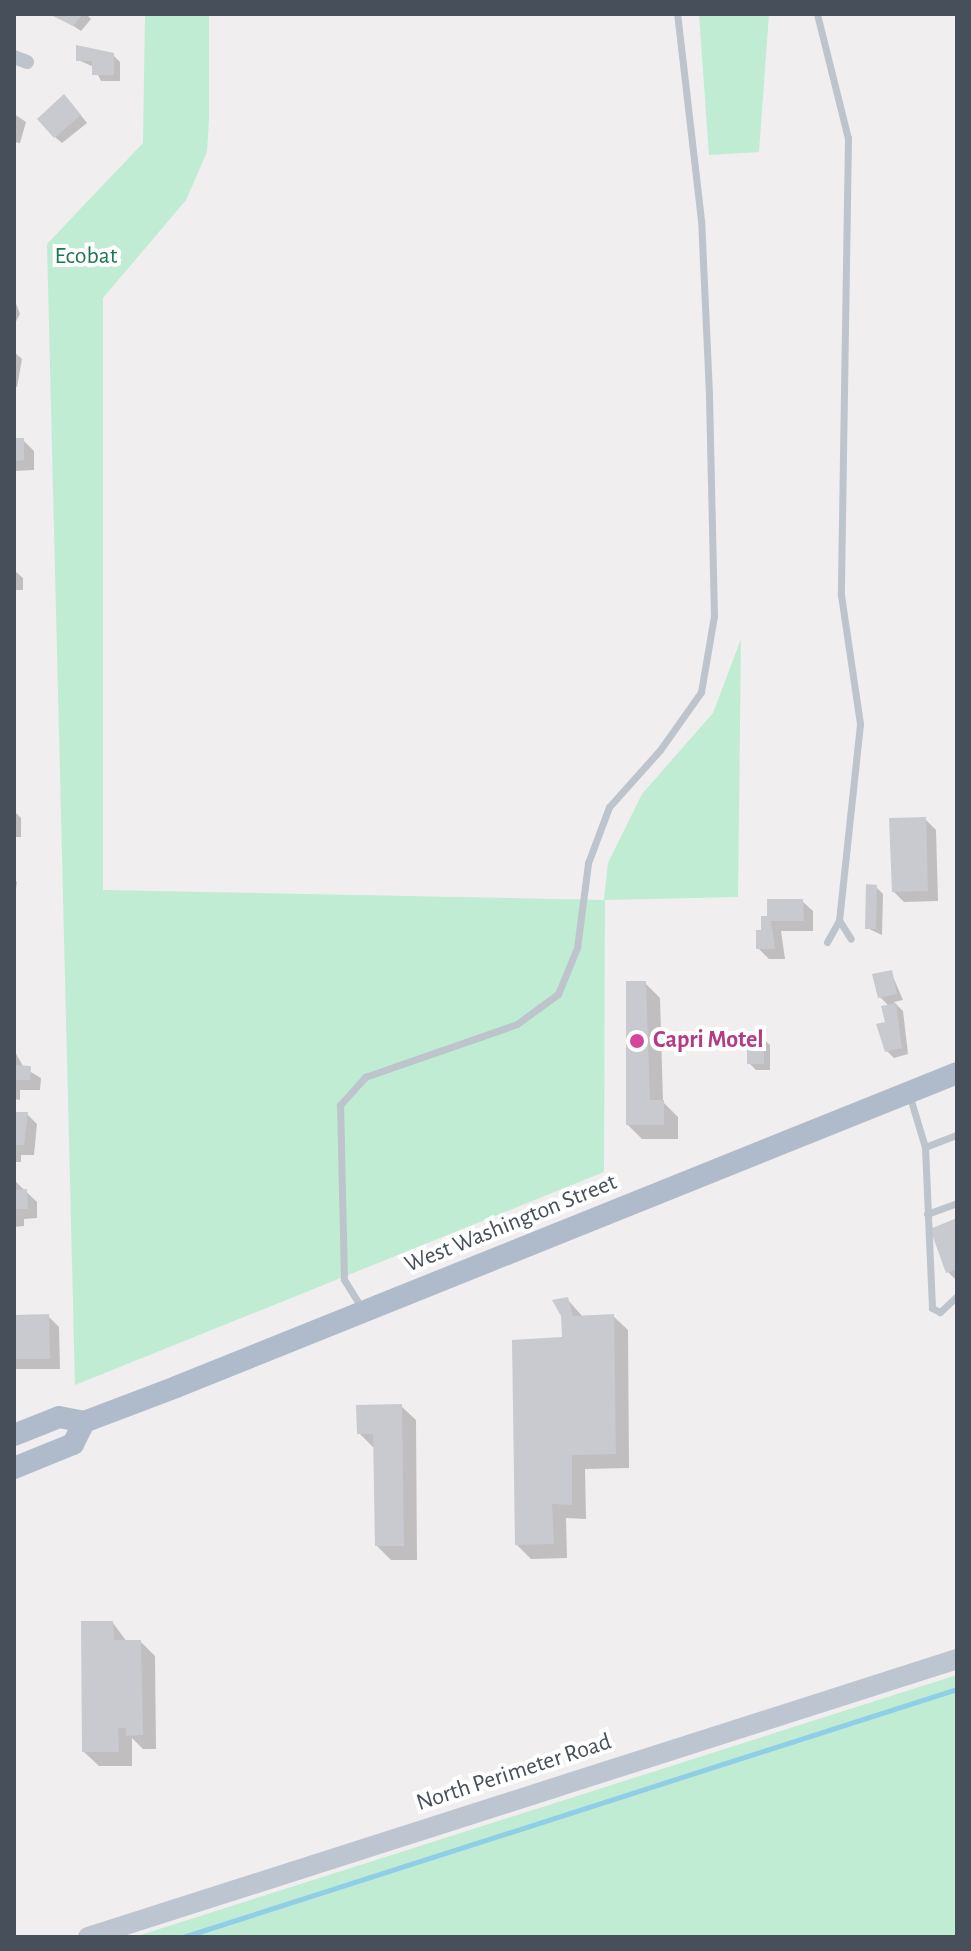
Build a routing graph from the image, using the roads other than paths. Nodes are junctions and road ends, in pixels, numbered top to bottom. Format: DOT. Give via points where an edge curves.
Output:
graph roads {
  1 [pos="677,14"];
  2 [pos="817,14"];
  3 [pos="839,920"];
  4 [pos="851,939"];
  5 [pos="827,942"];
  6 [pos="957,1073"];
  7 [pos="909,1093"];
  8 [pos="957,1135"];
  9 [pos="925,1147"];
  10 [pos="957,1203"];
  11 [pos="927,1214"];
  12 [pos="957,1296"];
  13 [pos="364,1311"];
  14 [pos="84,1422"];
  15 [pos="14,1435"];
  16 [pos="14,1468"];
  17 [pos="957,1659"];
  18 [pos="88,1937"];
  1 -- 13 [label="lane" via="701,220 709,394 714,616 701,692 660,750 609,807 588,863 577,948 558,994 517,1024 365,1077 340,1105 344,1279"];
  2 -- 3 [label="lane" via="848,153 841,595 860,724"];
  3 -- 4 [label="lane"];
  3 -- 5 [label="lane"];
  6 -- 7 [label="main road, West Washington Street"];
  7 -- 9 [label="lane"];
  7 -- 13 [label="main road, West Washington Street"];
  8 -- 9 [label="lane"];
  9 -- 11 [label="lane"];
  10 -- 11 [label="lane"];
  11 -- 12 [label="lane" via="932,1308 940,1312"];
  13 -- 14 [label="main road, West Washington Street"];
  14 -- 15 [label="main road, West Washington Street" via="59,1417"];
  14 -- 16 [label="main road, West Washington Street" via="73,1444"];
  17 -- 18 [label="street, North Perimeter Road"];
}
